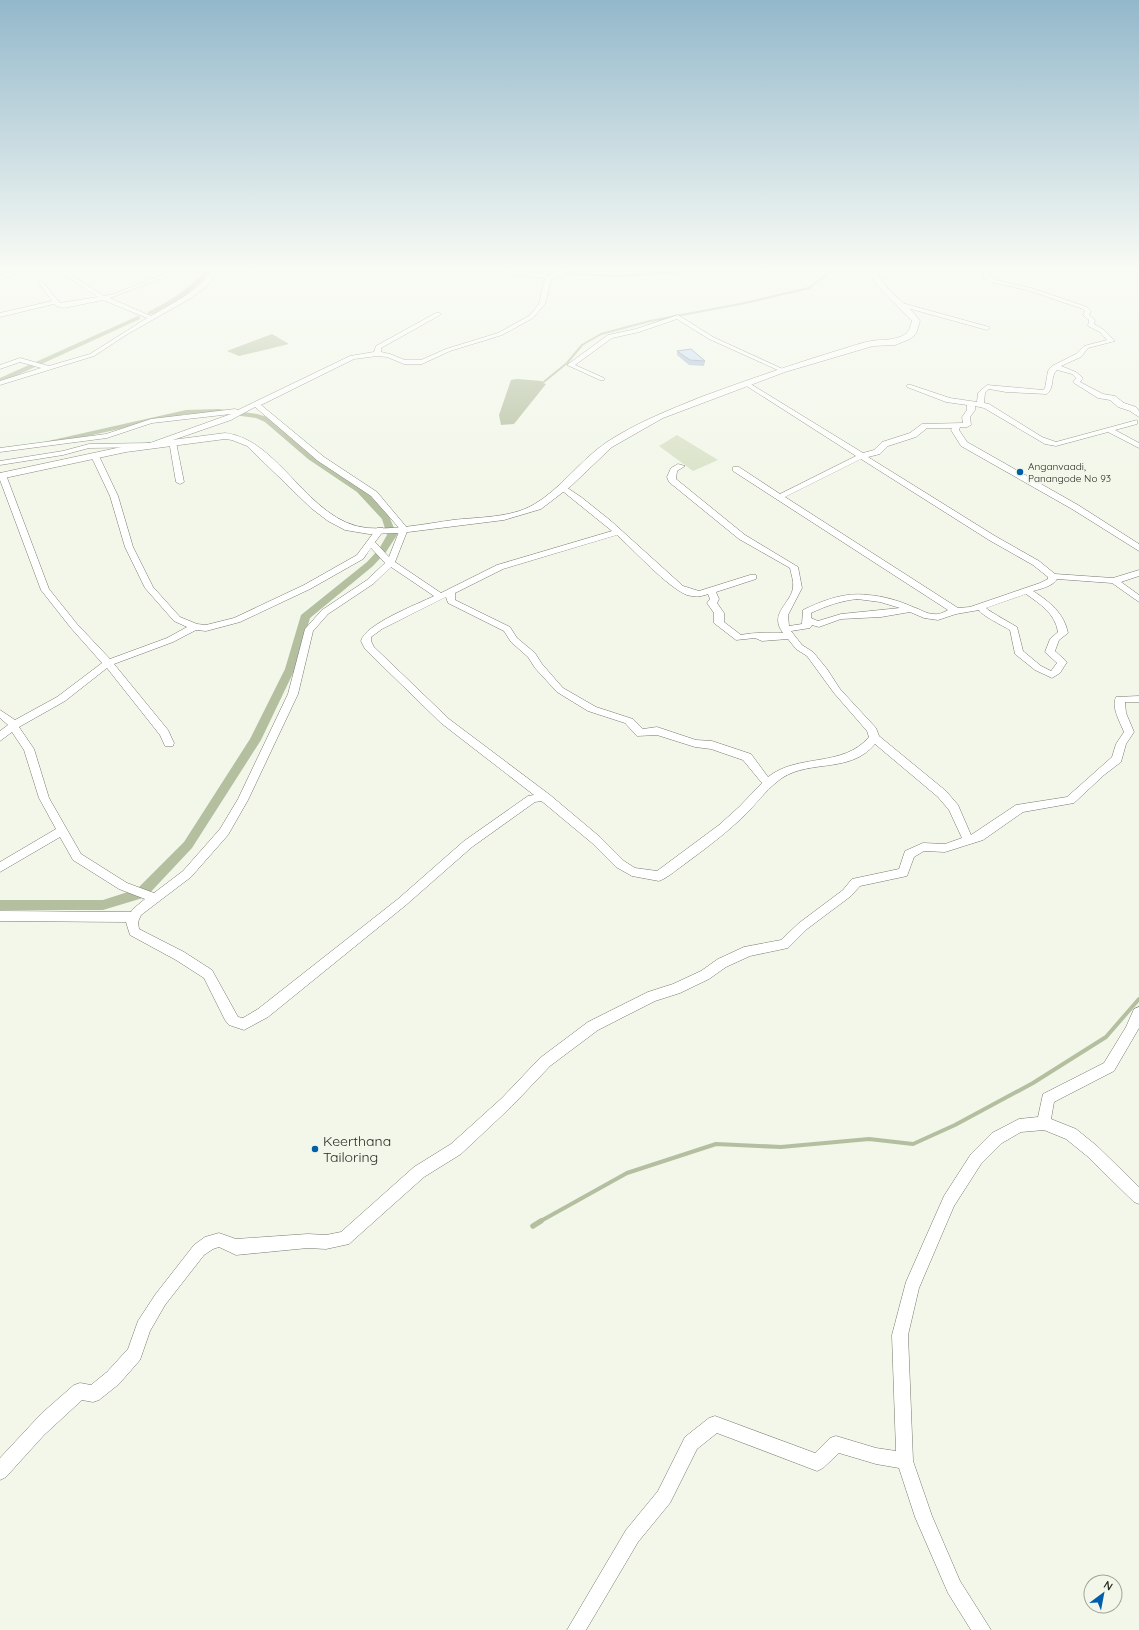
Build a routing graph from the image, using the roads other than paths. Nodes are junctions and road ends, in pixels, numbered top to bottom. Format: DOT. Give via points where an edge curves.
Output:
graph roads {
  1 [pos="108,345"];
  2 [pos="382,345"];
  3 [pos="464,345"];
  4 [pos="597,345"];
  5 [pos="727,345"];
  6 [pos="867,345"];
  7 [pos="1094,345"];
  8 [pos="377,354"];
  9 [pos="0,367"];
  10 [pos="1056,367"];
  11 [pos="49,368"];
  12 [pos="782,370"];
  13 [pos="602,379"];
  14 [pos="0,383"];
  15 [pos="747,384"];
  16 [pos="909,386"];
  17 [pos="255,404"];
  18 [pos="971,404"];
  19 [pos="980,405"];
  20 [pos="244,410"];
  21 [pos="1137,418"];
  22 [pos="956,427"];
  23 [pos="1109,429"];
  24 [pos="172,442"];
  25 [pos="151,445"];
  26 [pos="1139,446"];
  27 [pos="0,450"];
  28 [pos="95,456"];
  29 [pos="861,456"];
  30 [pos="0,463"];
  31 [pos="681,466"];
  32 [pos="736,469"];
  33 [pos="1,475"];
  34 [pos="180,482"];
  35 [pos="563,487"];
  36 [pos="780,497"];
  37 [pos="402,529"];
  38 [pos="380,530"];
  39 [pos="616,532"];
  40 [pos="370,543"];
  41 [pos="1139,548"];
  42 [pos="390,563"];
  43 [pos="1139,573"];
  44 [pos="1053,576"];
  45 [pos="753,577"];
  46 [pos="1114,581"];
  47 [pos="711,591"];
  48 [pos="1026,591"];
  49 [pos="450,592"];
  50 [pos="440,596"];
  51 [pos="1139,599"];
  52 [pos="980,607"];
  53 [pos="916,611"];
  54 [pos="956,611"];
  55 [pos="807,620"];
  56 [pos="195,627"];
  57 [pos="788,632"];
  58 [pos="108,663"];
  59 [pos="1139,700"];
  60 [pos="0,712"];
  61 [pos="13,726"];
  62 [pos="0,737"];
  63 [pos="874,738"];
  64 [pos="169,743"];
  65 [pos="768,784"];
  66 [pos="548,800"];
  67 [pos="62,831"];
  68 [pos="968,840"];
  69 [pos="0,868"];
  70 [pos="155,898"];
  71 [pos="0,916"];
  72 [pos="135,917"];
  73 [pos="1139,1013"];
  74 [pos="1044,1123"];
  75 [pos="1139,1197"];
  76 [pos="905,1461"];
  77 [pos="0,1471"];
  78 [pos="576,1630"];
  79 [pos="982,1630"];
  1 -- 11 [label="street" via="92,355"];
  2 -- 8 [label="street" via="378,347"];
  3 -- 8 [label="street" via="422,362 404,362 388,355"];
  4 -- 13 [label="street" via="570,365"];
  5 -- 12 [label="street"];
  6 -- 12 [label="street"];
  7 -- 10 [label="street" via="1086,347 1082,354"];
  8 -- 17 [label="street" via="352,357"];
  9 -- 11 [label="street" via="20,360"];
  10 -- 19 [label="street" via="1051,371 1048,389 1044,392 1031,388 1021,391 987,387 982,393"];
  10 -- 21 [label="street" via="1074,373 1080,378 1076,382 1133,410"];
  11 -- 14 [label="street"];
  12 -- 15 [label="street"];
  15 -- 29 [label="street"];
  15 -- 35 [label="street" via="673,410 640,426 609,445"];
  16 -- 18 [label="street" via="949,400"];
  17 -- 20 [label="street"];
  17 -- 37 [label="street" via="320,459 374,494"];
  18 -- 19 [label="street"];
  18 -- 22 [label="street" via="971,410 966,417 967,425"];
  19 -- 23 [label="street" via="1050,444"];
  20 -- 25 [label="street"];
  20 -- 27 [label="street" via="151,421 107,436"];
  21 -- 23 [label="street"];
  22 -- 29 [label="street" via="925,426 913,435 885,444 877,452"];
  22 -- 41 [label="street" via="955,430 964,444 1075,507"];
  23 -- 26 [label="street"];
  24 -- 25 [label="street"];
  24 -- 34 [label="street"];
  24 -- 38 [label="street" via="224,436 241,439 250,444 332,519 357,530"];
  25 -- 28 [label="street"];
  25 -- 30 [label="street" via="89,446"];
  28 -- 33 [label="street"];
  28 -- 56 [label="street" via="114,496 129,547 149,588 177,619"];
  29 -- 36 [label="street"];
  29 -- 44 [label="street" via="1036,563"];
  31 -- 57 [label="street" via="674,470 672,480 742,537 794,567 798,588 783,615"];
  32 -- 36 [label="street"];
  33 -- 58 [label="street" via="45,590"];
  35 -- 37 [label="street" via="528,511 504,517"];
  35 -- 39 [label="street" via="589,506"];
  36 -- 54 [label="street"];
  37 -- 38 [label="street"];
  37 -- 42 [label="street"];
  38 -- 40 [label="street"];
  39 -- 47 [label="street" via="680,588 700,594"];
  39 -- 49 [label="street" via="500,566"];
  40 -- 42 [label="street"];
  40 -- 56 [label="street" via="360,557 307,587 237,620 206,628"];
  42 -- 50 [label="street"];
  42 -- 70 [label="street" via="357,592 312,623 293,694 243,800 224,832 187,874"];
  43 -- 46 [label="street"];
  44 -- 46 [label="street"];
  44 -- 48 [label="street" via="1052,580"];
  45 -- 47 [label="street"];
  46 -- 51 [label="street"];
  47 -- 57 [label="street" via="715,599 712,603 719,613 719,623 739,638 756,635 762,638 775,638"];
  48 -- 52 [label="street"];
  48 -- 52 [label="street" via="1054,612 1062,622 1063,632 1055,639 1050,652 1062,662 1052,675 1025,660 1018,652 1014,629 995,616 985,613"];
  49 -- 50 [label="street"];
  49 -- 65 [label="street" via="451,602 507,629 560,690 592,708 630,722 641,732 657,731 747,757"];
  50 -- 66 [label="street" via="371,632 366,641 370,649 445,720"];
  52 -- 54 [label="street" via="964,612"];
  53 -- 54 [label="street" via="938,617"];
  53 -- 55 [label="street" via="854,614 827,619 819,624"];
  53 -- 55 [label="street" via="877,598 854,595 839,598 806,612"];
  55 -- 57 [label="street" via="807,626"];
  56 -- 58 [label="street" via="170,640"];
  57 -- 63 [label="street" via="799,647 810,654 837,691 872,730"];
  58 -- 61 [label="street" via="61,699"];
  58 -- 64 [label="street" via="164,733"];
  59 -- 68 [label="street" via="1120,699 1121,713 1129,732 1121,744 1117,759 1070,800 1020,808 979,837"];
  60 -- 61 [label="street"];
  61 -- 62 [label="street"];
  61 -- 67 [label="street" via="29,750 44,798"];
  63 -- 65 [label="street" via="869,746 856,756 785,772"];
  63 -- 68 [label="street" via="942,794 954,808"];
  65 -- 66 [label="street" via="727,824 659,876 632,872 620,864"];
  66 -- 72 [label="street" via="542,797 532,798 492,826 263,1013 244,1024 238,1024 230,1016 208,974 134,932 132,922"];
  67 -- 69 [label="street"];
  67 -- 70 [label="street" via="77,858 123,886"];
  68 -- 77 [label="street" via="945,848 923,847 909,854 903,872 856,882 847,893 803,926 784,944 748,951 722,963 706,975 624,1009 593,1026 545,1062 456,1149 419,1172 344,1238 326,1242 236,1247 219,1240 210,1242 199,1250 160,1300 144,1327 134,1354 113,1378 93,1394 80,1391 66,1402 35,1430"];
  70 -- 72 [label="street" via="137,912"];
  71 -- 72 [label="street"];
  73 -- 74 [label="street" via="1109,1067 1048,1098"];
  74 -- 75 [label="street" via="1071,1134"];
  74 -- 76 [label="street" via="1020,1126 997,1138 976,1159 949,1201 912,1287 900,1335"];
  76 -- 78 [label="street" via="876,1456 836,1444 817,1462 715,1424 691,1443 664,1497 632,1536"];
  76 -- 79 [label="street" via="924,1517 954,1588"];
}
